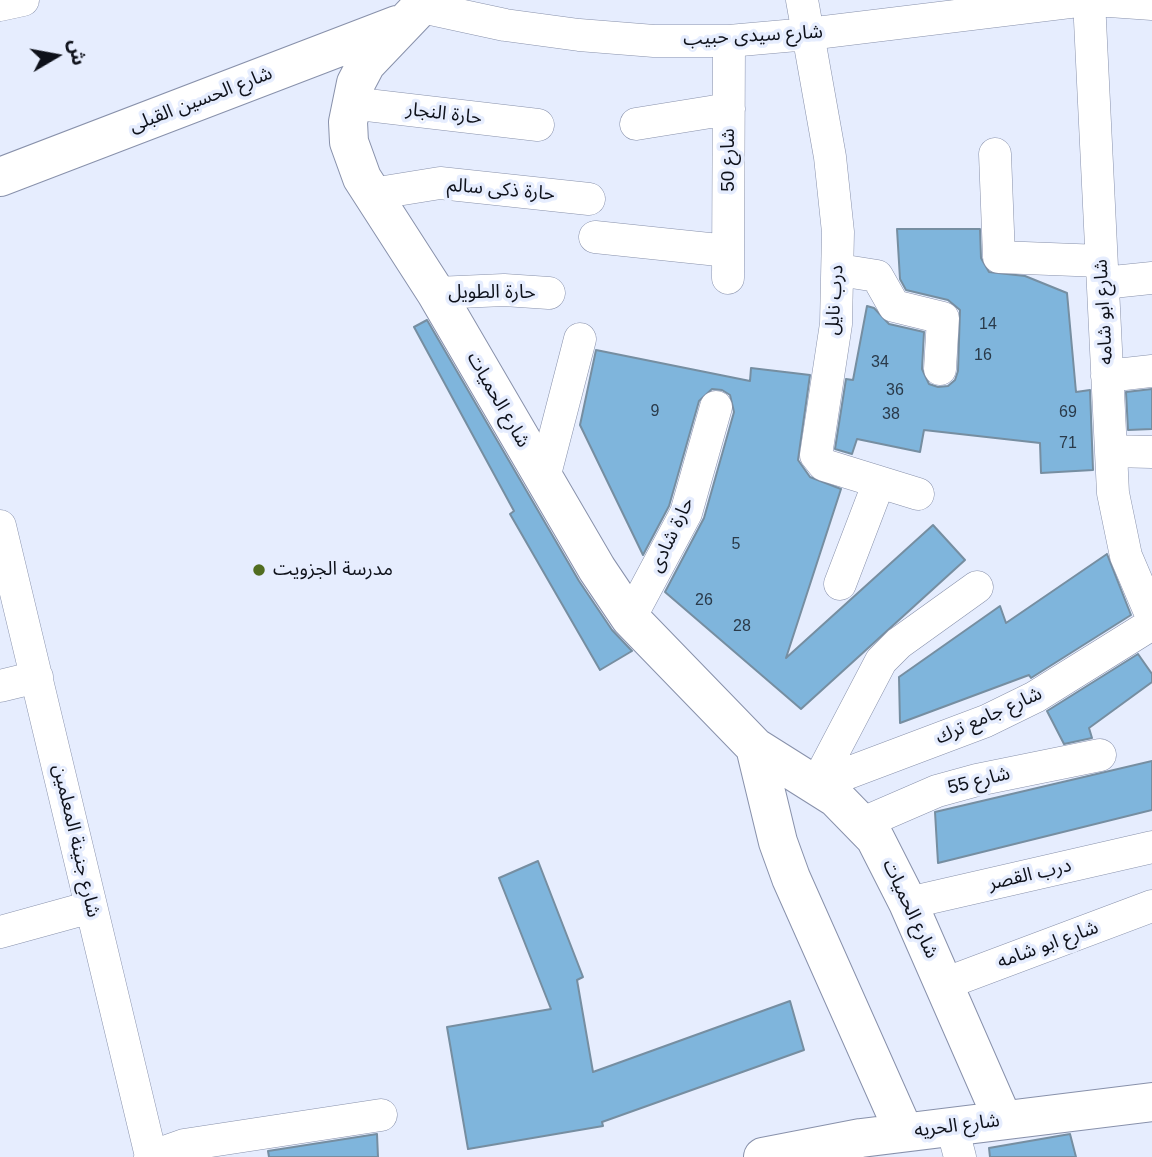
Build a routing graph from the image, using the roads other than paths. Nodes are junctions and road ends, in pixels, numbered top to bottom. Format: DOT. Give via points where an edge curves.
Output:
graph roads {
  1 [pos="23,0"];
  2 [pos="802,0"];
  3 [pos="1087,0"];
  4 [pos="1095,0"];
  5 [pos="1152,4"];
  6 [pos="0,5"];
  7 [pos="417,10"];
  8 [pos="808,34"];
  9 [pos="729,41"];
  10 [pos="350,103"];
  11 [pos="729,109"];
  12 [pos="636,124"];
  13 [pos="538,125"];
  14 [pos="995,154"];
  15 [pos="0,177"];
  16 [pos="372,194"];
  17 [pos="589,199"];
  18 [pos="595,237"];
  19 [pos="839,270"];
  20 [pos="1102,272"];
  21 [pos="1152,278"];
  22 [pos="436,293"];
  23 [pos="549,293"];
  24 [pos="580,339"];
  25 [pos="940,369"];
  26 [pos="1152,372"];
  27 [pos="1107,376"];
  28 [pos="716,407"];
  29 [pos="1111,451"];
  30 [pos="1152,452"];
  31 [pos="544,478"];
  32 [pos="879,482"];
  33 [pos="918,494"];
  34 [pos="0,526"];
  35 [pos="840,584"];
  36 [pos="977,587"];
  37 [pos="1152,617"];
  38 [pos="630,618"];
  39 [pos="1152,624"];
  40 [pos="37,677"];
  41 [pos="0,687"];
  42 [pos="755,747"];
  43 [pos="1100,755"];
  44 [pos="816,785"];
  45 [pos="863,823"];
  46 [pos="1152,847"];
  47 [pos="908,903"];
  48 [pos="1152,906"];
  49 [pos="91,908"];
  50 [pos="0,933"];
  51 [pos="944,984"];
  52 [pos="1152,1102"];
  53 [pos="381,1115"];
  54 [pos="1003,1120"];
  55 [pos="904,1132"];
  56 [pos="956,1142"];
  57 [pos="864,1147"];
  58 [pos="151,1157"];
  59 [pos="763,1157"];
  1 -- 6 [label="street"];
  2 -- 8 [label="street, درب نايل"];
  3 -- 8 [label="street, شارع سيدى حبيب"];
  3 -- 20 [label="street, شارع ابو شامه"];
  4 -- 5 [label="street"];
  7 -- 9 [label="street, شارع سيدى حبيب" via="579,35"];
  7 -- 10 [label="main road, شارع الحميات" via="366,64"];
  7 -- 15 [label="main road, شارع الحسين القبلى"];
  8 -- 9 [label="street, شارع سيدى حبيب"];
  8 -- 19 [label="street, درب نايل" via="830,157"];
  9 -- 11 [label="street, شارع 50"];
  10 -- 13 [label="street, حارة النجار"];
  10 -- 16 [label="main road, شارع الحميات" via="349,142"];
  11 -- 12 [label="street"];
  11 -- 18 [label="street, شارع 50" via="728,265"];
  14 -- 20 [label="street" via="999,257"];
  16 -- 17 [label="street, حارة ذكى سالم" via="451,184"];
  16 -- 22 [label="main road, شارع الحميات"];
  19 -- 25 [label="street" via="877,276 894,306 943,318"];
  19 -- 32 [label="street, درب نايل" via="836,324 816,455 824,465"];
  20 -- 21 [label="street"];
  20 -- 27 [label="street, شارع ابو شامه"];
  22 -- 23 [label="street, حارة الطويل"];
  22 -- 31 [label="main road, شارع الحميات"];
  24 -- 31 [label="street"];
  26 -- 27 [label="street"];
  27 -- 29 [label="street, شارع ابو شامه"];
  28 -- 38 [label="street, حارة شادى" via="686,513"];
  29 -- 30 [label="street"];
  29 -- 37 [label="street, شارع ابو شامه" via="1118,525"];
  31 -- 38 [label="main road, شارع الحميات"];
  32 -- 33 [label="street, درب نايل"];
  32 -- 35 [label="street"];
  34 -- 40 [label="street, شارع جنينة المعلمين"];
  36 -- 44 [label="street" via="881,661"];
  38 -- 42 [label="main road, شارع الحميات"];
  39 -- 44 [label="street, شارع جامع ترك" via="1035,697 986,721"];
  40 -- 41 [label="street"];
  40 -- 49 [label="street, شارع جنينة المعلمين"];
  42 -- 44 [label="main road, شارع الحميات"];
  42 -- 55 [label="main road" via="791,878"];
  43 -- 45 [label="street, شارع 55" via="964,783"];
  44 -- 45 [label="main road, شارع الحميات"];
  45 -- 47 [label="main road, شارع الحميات" via="885,854"];
  46 -- 47 [label="street, درب القصر"];
  47 -- 51 [label="main road, شارع الحميات"];
  48 -- 51 [label="street, شارع ابو شامه"];
  49 -- 50 [label="street"];
  49 -- 58 [label="street, شارع جنينة المعلمين"];
  51 -- 54 [label="main road, شارع الحميات"];
  52 -- 54 [label="main road, شارع الحريه"];
  53 -- 58 [label="street" via="184,1145"];
  54 -- 56 [label="main road, شارع الحريه"];
  55 -- 56 [label="main road, شارع الحريه"];
  55 -- 57 [label="main road, شارع الحريه"];
  57 -- 59 [label="main road, شارع الحريه"];
}
